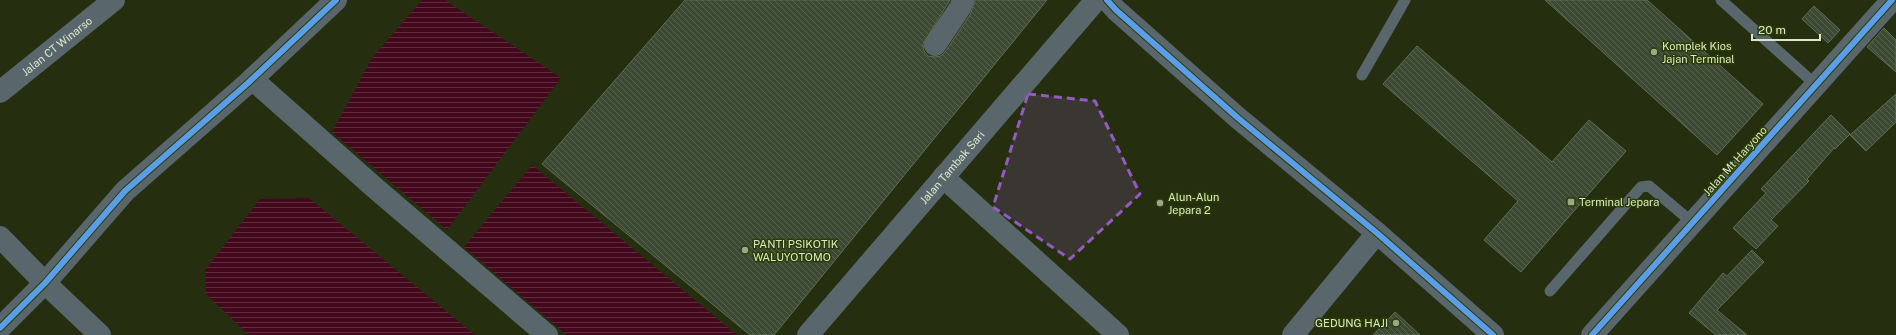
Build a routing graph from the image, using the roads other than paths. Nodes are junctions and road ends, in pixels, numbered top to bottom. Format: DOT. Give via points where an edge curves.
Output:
graph roads {
  1 [pos="114,0"];
  2 [pos="336,0"];
  3 [pos="963,0"];
  4 [pos="1107,0"];
  5 [pos="1405,0"];
  6 [pos="1722,0"];
  7 [pos="1892,0"];
  8 [pos="1084,4"];
  9 [pos="935,45"];
  10 [pos="1362,75"];
  11 [pos="252,79"];
  12 [pos="1816,85"];
  13 [pos="0,92"];
  14 [pos="943,177"];
  15 [pos="1693,223"];
  16 [pos="1377,233"];
  17 [pos="0,237"];
  18 [pos="45,283"];
  19 [pos="1550,291"];
  20 [pos="0,328"];
  21 [pos="100,335"];
  22 [pos="547,335"];
  23 [pos="808,335"];
  24 [pos="1118,335"];
  25 [pos="1293,335"];
  26 [pos="1493,335"];
  27 [pos="1592,335"];
  1 -- 13 [label="street, Jalan CT Winarso"];
  2 -- 11 [label="street"];
  3 -- 9 [label="street"];
  4 -- 16 [label="street" via="1238,118"];
  5 -- 10 [label="lane"];
  6 -- 12 [label="lane"];
  7 -- 12 [label="street, Jalan Mt Haryono"];
  8 -- 14 [label="street, Jalan Tambak Sari"];
  11 -- 18 [label="street" via="125,191"];
  11 -- 22 [label="street"];
  12 -- 15 [label="street, Jalan Mt Haryono"];
  14 -- 23 [label="street, Jalan Tambak Sari"];
  14 -- 24 [label="street"];
  15 -- 19 [label="lane" via="1649,186 1641,187"];
  15 -- 27 [label="street, Jalan Mt Haryono"];
  16 -- 25 [label="street"];
  16 -- 26 [label="street"];
  17 -- 18 [label="street"];
  18 -- 20 [label="street"];
  18 -- 21 [label="street"];
}
